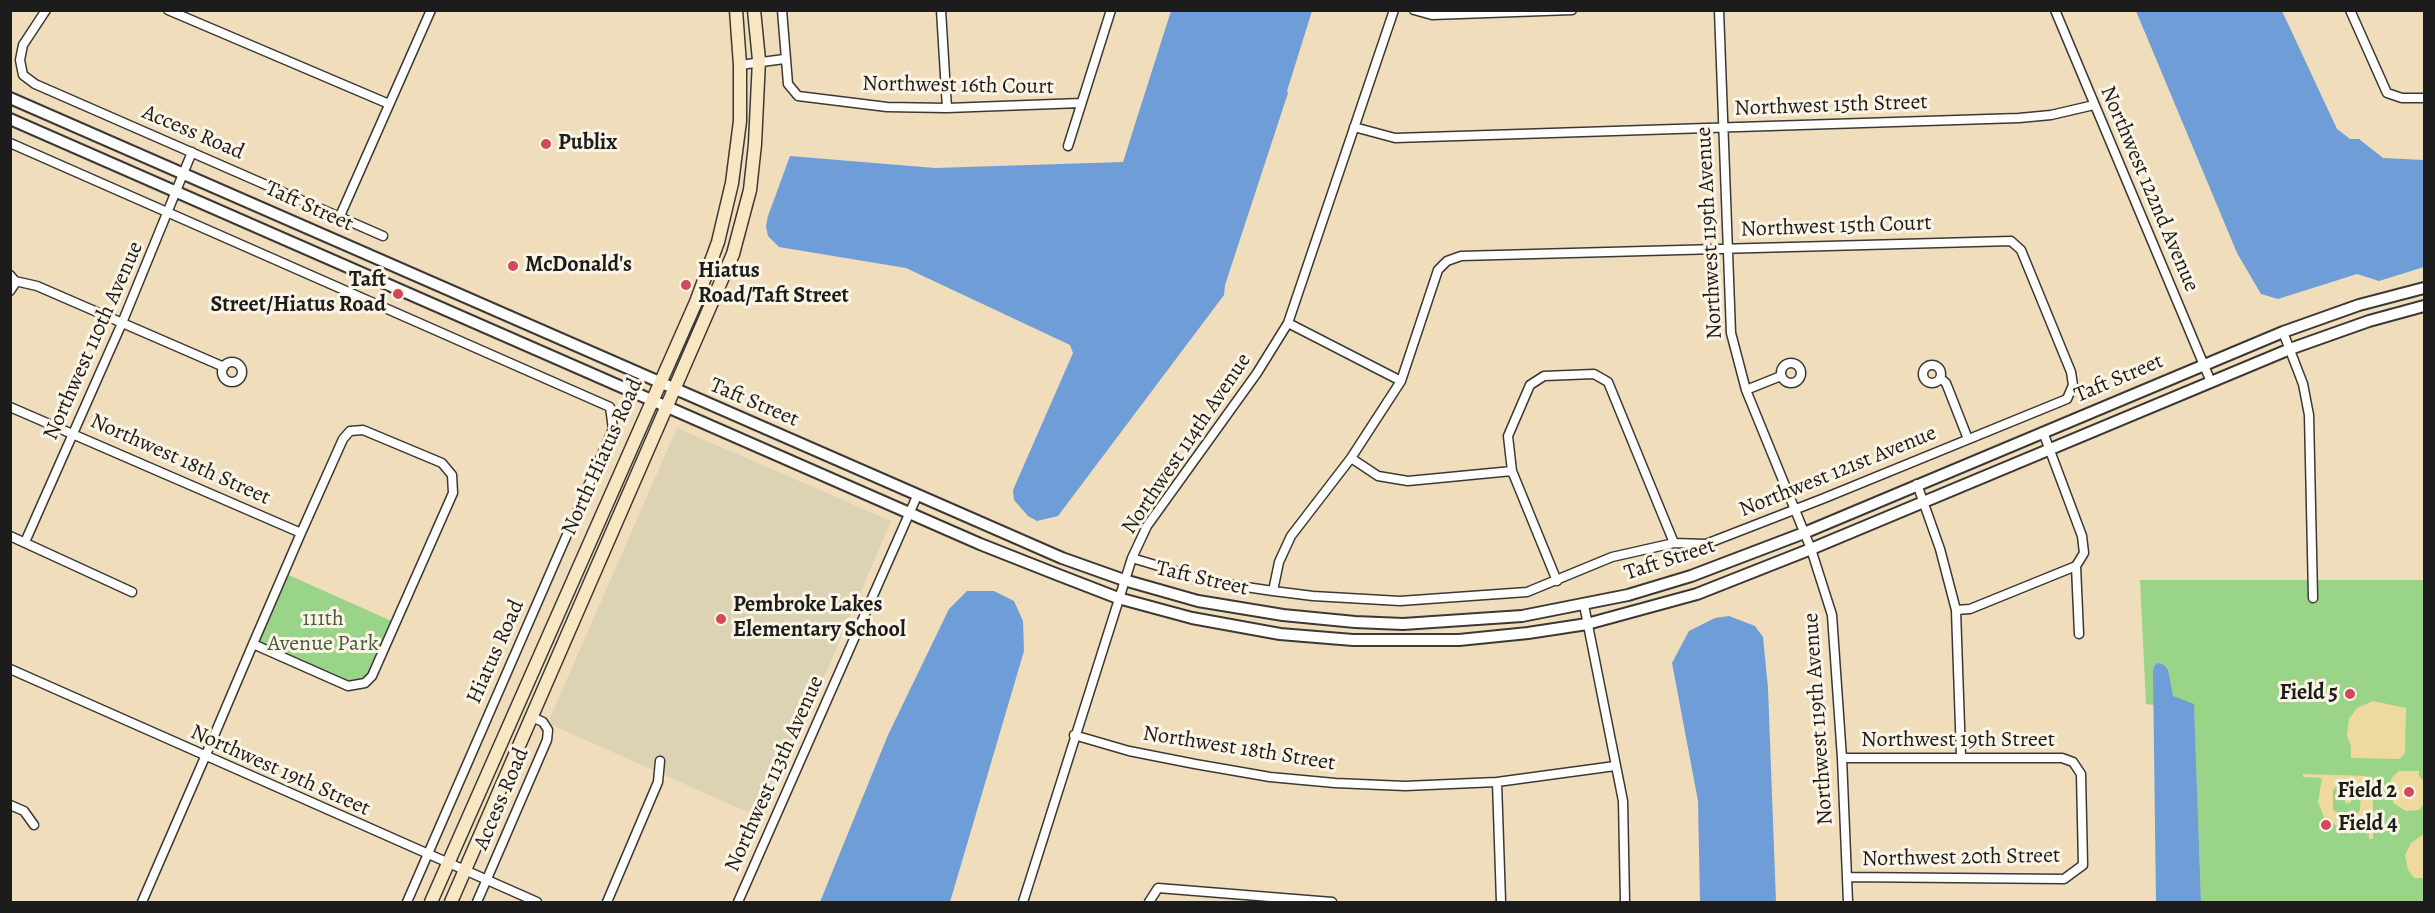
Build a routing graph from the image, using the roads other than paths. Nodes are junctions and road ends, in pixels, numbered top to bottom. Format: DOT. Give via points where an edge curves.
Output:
graph roads {
  1 [pos="46,10"];
  2 [pos="168,10"];
  3 [pos="431,10"];
  4 [pos="736,10"];
  5 [pos="754,10"];
  6 [pos="782,10"];
  7 [pos="941,10"];
  8 [pos="1111,10"];
  9 [pos="1394,10"];
  10 [pos="1414,10"];
  11 [pos="1572,10"];
  12 [pos="1719,10"];
  13 [pos="2055,10"];
  14 [pos="2350,10"];
  15 [pos="1528,11"];
  16 [pos="784,59"];
  17 [pos="759,60"];
  18 [pos="740,65"];
  19 [pos="10,98"];
  20 [pos="2424,98"];
  21 [pos="1081,103"];
  22 [pos="388,104"];
  23 [pos="2094,105"];
  24 [pos="947,108"];
  25 [pos="10,119"];
  26 [pos="1354,127"];
  27 [pos="1722,128"];
  28 [pos="10,143"];
  29 [pos="1068,146"];
  30 [pos="192,153"];
  31 [pos="184,174"];
  32 [pos="177,192"];
  33 [pos="170,213"];
  34 [pos="340,216"];
  35 [pos="383,236"];
  36 [pos="2011,241"];
  37 [pos="1728,249"];
  38 [pos="415,275"];
  39 [pos="13,278"];
  40 [pos="2424,288"];
  41 [pos="10,291"];
  42 [pos="407,292"];
  43 [pos="2424,306"];
  44 [pos="516,319"];
  45 [pos="122,323"];
  46 [pos="1288,323"];
  47 [pos="2283,332"];
  48 [pos="508,336"];
  49 [pos="2290,349"];
  50 [pos="2203,364"];
  51 [pos="224,367"];
  52 [pos="1781,376"];
  53 [pos="1940,378"];
  54 [pos="1401,381"];
  55 [pos="2211,382"];
  56 [pos="659,383"];
  57 [pos="1746,390"];
  58 [pos="675,391"];
  59 [pos="652,399"];
  60 [pos="668,406"];
  61 [pos="10,407"];
  62 [pos="2043,432"];
  63 [pos="72,433"];
  64 [pos="1968,439"];
  65 [pos="2050,449"];
  66 [pos="1351,458"];
  67 [pos="843,463"];
  68 [pos="1512,471"];
  69 [pos="836,480"];
  70 [pos="1917,484"];
  71 [pos="917,496"];
  72 [pos="1923,501"];
  73 [pos="603,510"];
  74 [pos="1795,510"];
  75 [pos="909,513"];
  76 [pos="620,518"];
  77 [pos="302,533"];
  78 [pos="1804,533"];
  79 [pos="10,536"];
  80 [pos="25,542"];
  81 [pos="1674,543"];
  82 [pos="1811,549"];
  83 [pos="1132,558"];
  84 [pos="2076,566"];
  85 [pos="1124,580"];
  86 [pos="1557,581"];
  87 [pos="1272,591"];
  88 [pos="132,592"];
  89 [pos="1118,598"];
  90 [pos="2313,598"];
  91 [pos="1584,605"];
  92 [pos="1956,610"];
  93 [pos="1354,622"];
  94 [pos="1587,624"];
  95 [pos="2079,634"];
  96 [pos="1353,640"];
  97 [pos="254,644"];
  98 [pos="10,669"];
  99 [pos="532,717"];
  100 [pos="1074,735"];
  101 [pos="1961,756"];
  102 [pos="205,757"];
  103 [pos="1842,758"];
  104 [pos="660,761"];
  105 [pos="1615,766"];
  106 [pos="1497,782"];
  107 [pos="10,805"];
  108 [pos="34,825"];
  109 [pos="427,855"];
  110 [pos="448,865"];
  111 [pos="465,872"];
  112 [pos="2074,873"];
  113 [pos="1847,878"];
  114 [pos="486,881"];
  115 [pos="142,903"];
  116 [pos="407,903"];
  117 [pos="431,903"];
  118 [pos="451,903"];
  119 [pos="477,903"];
  120 [pos="537,903"];
  121 [pos="607,903"];
  122 [pos="738,903"];
  123 [pos="1023,903"];
  124 [pos="1149,903"];
  125 [pos="1332,903"];
  126 [pos="1501,903"];
  127 [pos="1625,903"];
  128 [pos="1848,903"];
  1 -- 30 [label="street, Access Road" via="23,45 23,75 35,84"];
  2 -- 22 [label="street"];
  3 -- 22 [label="street"];
  4 -- 18 [label="main road, North Hiatus Road"];
  5 -- 17 [label="main road, North Hiatus Road"];
  6 -- 16 [label="street"];
  7 -- 24 [label="street"];
  8 -- 21 [label="street"];
  9 -- 26 [label="street, Northwest 114th Avenue"];
  10 -- 15 [label="street" via="1432,15"];
  11 -- 15 [label="street"];
  12 -- 27 [label="street, Northwest 119th Avenue"];
  13 -- 23 [label="street, Northwest 122nd Avenue"];
  14 -- 20 [label="street" via="2387,93"];
  16 -- 17 [label="street"];
  16 -- 24 [label="street, Northwest 16th Court" via="788,84 798,96 887,107"];
  17 -- 18 [label="street"];
  17 -- 58 [label="main road, North Hiatus Road" via="750,190 733,254"];
  18 -- 56 [label="main road, North Hiatus Road" via="740,121 732,183 718,242"];
  19 -- 31 [label="street, Taft Street"];
  21 -- 24 [label="street, Northwest 16th Court"];
  21 -- 29 [label="street"];
  22 -- 34 [label="street"];
  23 -- 27 [label="street, Northwest 15th Street" via="2019,118"];
  23 -- 50 [label="street, Northwest 122nd Avenue"];
  25 -- 32 [label="street, Taft Street"];
  26 -- 27 [label="street, Northwest 15th Street" via="1395,138"];
  26 -- 46 [label="street, Northwest 114th Avenue"];
  27 -- 37 [label="street, Northwest 119th Avenue"];
  28 -- 33 [label="street"];
  30 -- 31 [label="street, Northwest 110th Avenue"];
  30 -- 34 [label="street, Access Road"];
  31 -- 32 [label="street, Northwest 110th Avenue"];
  31 -- 38 [label="street, Taft Street"];
  32 -- 33 [label="street, Northwest 110th Avenue"];
  32 -- 42 [label="street, Taft Street"];
  33 -- 45 [label="street, Northwest 110th Avenue"];
  33 -- 109 [label="street, Hiatus Road" via="605,404 613,414 613,429"];
  34 -- 35 [label="street, Access Road"];
  36 -- 37 [label="street, Northwest 15th Court"];
  36 -- 64 [label="street, Northwest 121st Avenue" via="2025,260 2072,372 2073,385 2067,399"];
  37 -- 54 [label="street, Northwest 15th Court" via="1461,256 1447,261 1438,270"];
  37 -- 57 [label="street, Northwest 119th Avenue" via="1731,333"];
  38 -- 42 [label="street"];
  38 -- 44 [label="street, Taft Street"];
  39 -- 41 [label="street"];
  39 -- 45 [label="street"];
  40 -- 47 [label="street, Taft Street" via="2359,305"];
  42 -- 48 [label="street, Taft Street"];
  43 -- 49 [label="street, Taft Street"];
  44 -- 48 [label="street"];
  44 -- 56 [label="street, Taft Street"];
  45 -- 51 [label="street"];
  45 -- 63 [label="street, Northwest 110th Avenue"];
  46 -- 54 [label="street"];
  46 -- 83 [label="street, Northwest 114th Avenue" via="1257,373 1147,526"];
  47 -- 49 [label="street"];
  47 -- 50 [label="street, Taft Street"];
  48 -- 59 [label="street, Taft Street"];
  49 -- 55 [label="street, Taft Street"];
  49 -- 90 [label="street" via="2309,415"];
  50 -- 55 [label="street, Northwest 122nd Avenue"];
  50 -- 62 [label="street, Taft Street"];
  52 -- 57 [label="street"];
  53 -- 64 [label="street" via="1946,383"];
  54 -- 66 [label="street"];
  55 -- 65 [label="street, Taft Street"];
  56 -- 58 [label="street, Taft Street"];
  56 -- 59 [label="main road, North Hiatus Road"];
  57 -- 74 [label="street, Northwest 119th Avenue"];
  58 -- 60 [label="main road, North Hiatus Road"];
  58 -- 67 [label="street, Taft Street"];
  59 -- 60 [label="street, Taft Street"];
  59 -- 73 [label="main road, North Hiatus Road"];
  60 -- 69 [label="street, Taft Street"];
  60 -- 76 [label="main road, North Hiatus Road"];
  61 -- 63 [label="street, Northwest 18th Street"];
  62 -- 65 [label="street"];
  62 -- 70 [label="street, Taft Street"];
  63 -- 77 [label="street, Northwest 18th Street"];
  63 -- 80 [label="street, Northwest 110th Avenue"];
  64 -- 74 [label="street, Northwest 121st Avenue"];
  65 -- 72 [label="street, Taft Street"];
  65 -- 84 [label="street" via="2082,536 2084,553"];
  66 -- 68 [label="street" via="1378,476 1408,481"];
  66 -- 87 [label="street" via="1291,536"];
  67 -- 69 [label="street"];
  67 -- 71 [label="street, Taft Street"];
  68 -- 81 [label="street" via="1508,436 1530,385 1544,376 1594,374 1608,382"];
  68 -- 86 [label="street"];
  69 -- 75 [label="street, Taft Street"];
  70 -- 72 [label="street"];
  70 -- 78 [label="street, Taft Street"];
  71 -- 75 [label="street, Northwest 113th Avenue"];
  71 -- 85 [label="street, Taft Street"];
  72 -- 82 [label="street, Taft Street"];
  72 -- 92 [label="street"];
  73 -- 76 [label="main road"];
  73 -- 110 [label="main road, North Hiatus Road"];
  74 -- 78 [label="street, Northwest 119th Avenue"];
  74 -- 81 [label="street, Northwest 121st Avenue" via="1706,544"];
  75 -- 89 [label="street, Taft Street"];
  75 -- 122 [label="street, Northwest 113th Avenue"];
  76 -- 99 [label="main road, North Hiatus Road"];
  77 -- 97 [label="street"];
  77 -- 97 [label="street" via="350,431 363,430 442,463 452,474 453,493 372,676 365,683 348,686"];
  78 -- 82 [label="street, Northwest 119th Avenue"];
  78 -- 91 [label="street, Taft Street" via="1691,576"];
  79 -- 80 [label="street"];
  80 -- 88 [label="street"];
  81 -- 86 [label="street, Northwest 121st Avenue" via="1612,557"];
  82 -- 94 [label="street, Taft Street" via="1696,594"];
  82 -- 103 [label="street, Northwest 119th Avenue" via="1832,615"];
  83 -- 85 [label="street, Northwest 114th Avenue"];
  83 -- 87 [label="street, Northwest 121st Avenue" via="1212,582"];
  84 -- 92 [label="street" via="1970,609"];
  84 -- 95 [label="street"];
  85 -- 89 [label="street, Northwest 114th Avenue"];
  85 -- 93 [label="street, Taft Street" via="1198,601"];
  86 -- 87 [label="street, Northwest 121st Avenue" via="1527,592 1400,601"];
  89 -- 96 [label="street, Taft Street" via="1192,618 1280,634"];
  89 -- 100 [label="street, Northwest 114th Avenue"];
  91 -- 93 [label="street, Taft Street" via="1522,616 1457,621"];
  91 -- 94 [label="street"];
  92 -- 101 [label="street"];
  93 -- 96 [label="street"];
  94 -- 96 [label="street, Taft Street" via="1459,640"];
  94 -- 105 [label="street"];
  97 -- 102 [label="street"];
  98 -- 102 [label="street, Northwest 19th Street"];
  99 -- 111 [label="main road, North Hiatus Road"];
  99 -- 114 [label="street, Access Road" via="543,722 548,730 547,741"];
  100 -- 106 [label="street, Northwest 18th Street" via="1129,751 1270,777 1405,786"];
  100 -- 123 [label="street, Northwest 114th Avenue"];
  101 -- 103 [label="street, Northwest 19th Street"];
  101 -- 112 [label="street, Northwest 19th Street" via="2062,758 2073,762 2081,774 2083,865"];
  102 -- 109 [label="street, Northwest 19th Street"];
  102 -- 115 [label="street"];
  103 -- 113 [label="street, Northwest 119th Avenue"];
  104 -- 121 [label="street" via="658,782"];
  105 -- 106 [label="street, Northwest 18th Street"];
  105 -- 127 [label="street" via="1623,801"];
  106 -- 126 [label="street"];
  107 -- 108 [label="street" via="24,811"];
  109 -- 110 [label="street, Northwest 19th Street"];
  109 -- 116 [label="street, Hiatus Road"];
  110 -- 111 [label="street, Northwest 19th Street"];
  110 -- 117 [label="main road, North Hiatus Road"];
  111 -- 114 [label="street, Northwest 19th Street"];
  111 -- 118 [label="main road, North Hiatus Road"];
  112 -- 113 [label="street, Northwest 20th Street" via="2064,879"];
  113 -- 128 [label="street, Northwest 119th Avenue"];
  114 -- 119 [label="street, Access Road"];
  114 -- 120 [label="street, Northwest 19th Street"];
  124 -- 125 [label="street" via="1158,888"];
}
